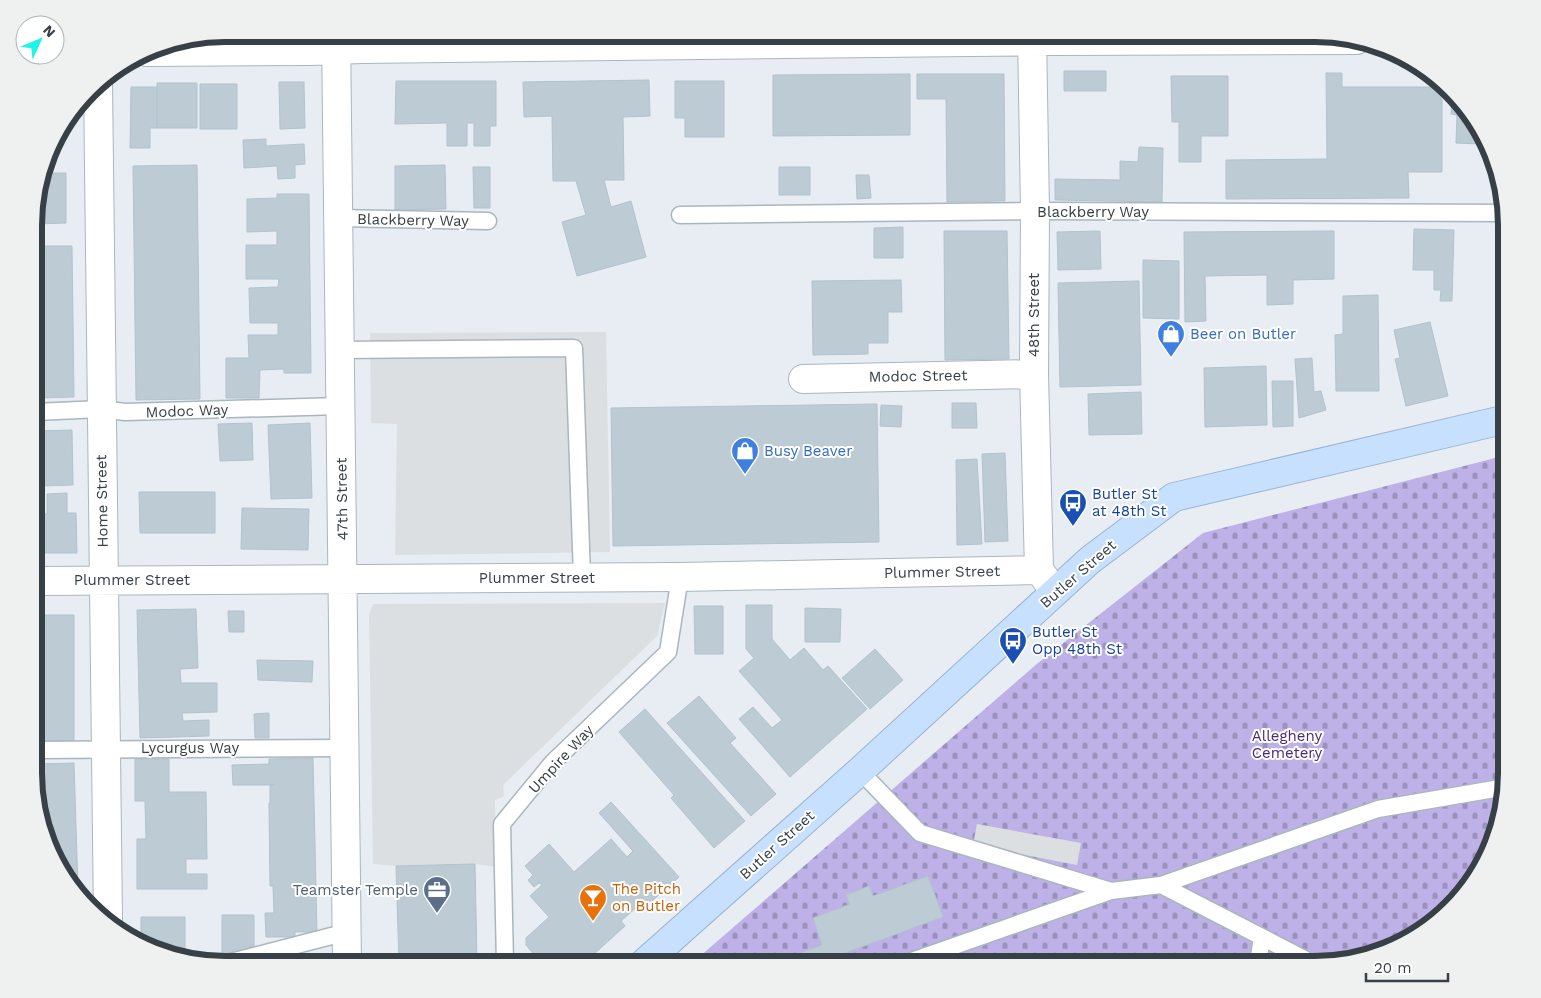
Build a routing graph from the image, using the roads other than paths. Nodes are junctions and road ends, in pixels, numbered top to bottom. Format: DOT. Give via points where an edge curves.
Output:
graph roads {
  1 [pos="336,42"];
  2 [pos="1032,42"];
  3 [pos="166,52"];
  4 [pos="98,94"];
  5 [pos="1035,211"];
  6 [pos="1498,213"];
  7 [pos="680,215"];
  8 [pos="338,218"];
  9 [pos="488,221"];
  10 [pos="339,350"];
  11 [pos="1034,374"];
  12 [pos="802,379"];
  13 [pos="340,406"];
  14 [pos="101,409"];
  15 [pos="42,412"];
  16 [pos="1498,421"];
  17 [pos="1039,570"];
  18 [pos="680,576"];
  19 [pos="582,577"];
  20 [pos="343,579"];
  21 [pos="104,580"];
  22 [pos="42,581"];
  23 [pos="1055,592"];
  24 [pos="105,748"];
  25 [pos="344,748"];
  26 [pos="42,750"];
  27 [pos="860,771"];
  28 [pos="1498,789"];
  29 [pos="1161,885"];
  30 [pos="1111,891"];
  31 [pos="108,913"];
  32 [pos="347,932"];
  33 [pos="1262,937"];
  34 [pos="254,956"];
  35 [pos="347,956"];
  36 [pos="505,956"];
  37 [pos="652,956"];
  38 [pos="926,956"];
  39 [pos="1259,956"];
  40 [pos="1299,956"];
  1 -- 3 [label="street" via="309,51"];
  1 -- 8 [label="street, 47th Street"];
  2 -- 5 [label="street, 48th Street"];
  4 -- 14 [label="street, Home Street"];
  5 -- 6 [label="lane, Blackberry Way"];
  5 -- 7 [label="lane, Blackberry Way"];
  5 -- 11 [label="street, 48th Street"];
  8 -- 9 [label="lane, Blackberry Way"];
  8 -- 10 [label="street, 47th Street"];
  10 -- 13 [label="street, 47th Street"];
  10 -- 19 [label="lane" via="574,348"];
  11 -- 12 [label="street, Modoc Street"];
  11 -- 17 [label="street, 48th Street"];
  13 -- 14 [label="lane, Modoc Way" via="125,412"];
  13 -- 20 [label="street, 47th Street"];
  14 -- 15 [label="lane, Modoc Way"];
  14 -- 21 [label="street, Home Street"];
  16 -- 23 [label="main road, Butler Street" via="1174,497 1090,560"];
  17 -- 18 [label="street, Plummer Street"];
  17 -- 23 [label="street"];
  18 -- 19 [label="street, Plummer Street"];
  18 -- 36 [label="lane, Umpire Way" via="668,652 553,762 502,824"];
  19 -- 20 [label="street, Plummer Street"];
  20 -- 21 [label="street, Plummer Street"];
  20 -- 25 [label="street, 47th Street"];
  21 -- 22 [label="street, Plummer Street"];
  21 -- 24 [label="street, Home Street"];
  23 -- 27 [label="main road, Butler Street"];
  24 -- 25 [label="lane, Lycurgus Way"];
  24 -- 26 [label="lane, Lycurgus Way"];
  24 -- 31 [label="street, Home Street"];
  25 -- 32 [label="street, 47th Street"];
  27 -- 30 [label="lane" via="920,833"];
  27 -- 37 [label="main road, Butler Street"];
  28 -- 29 [label="lane" via="1378,809"];
  29 -- 30 [label="lane"];
  29 -- 33 [label="lane"];
  30 -- 38 [label="lane"];
  32 -- 34 [label="lane"];
  32 -- 35 [label="street, 47th Street"];
  33 -- 39 [label="lane"];
  33 -- 40 [label="lane"];
}
